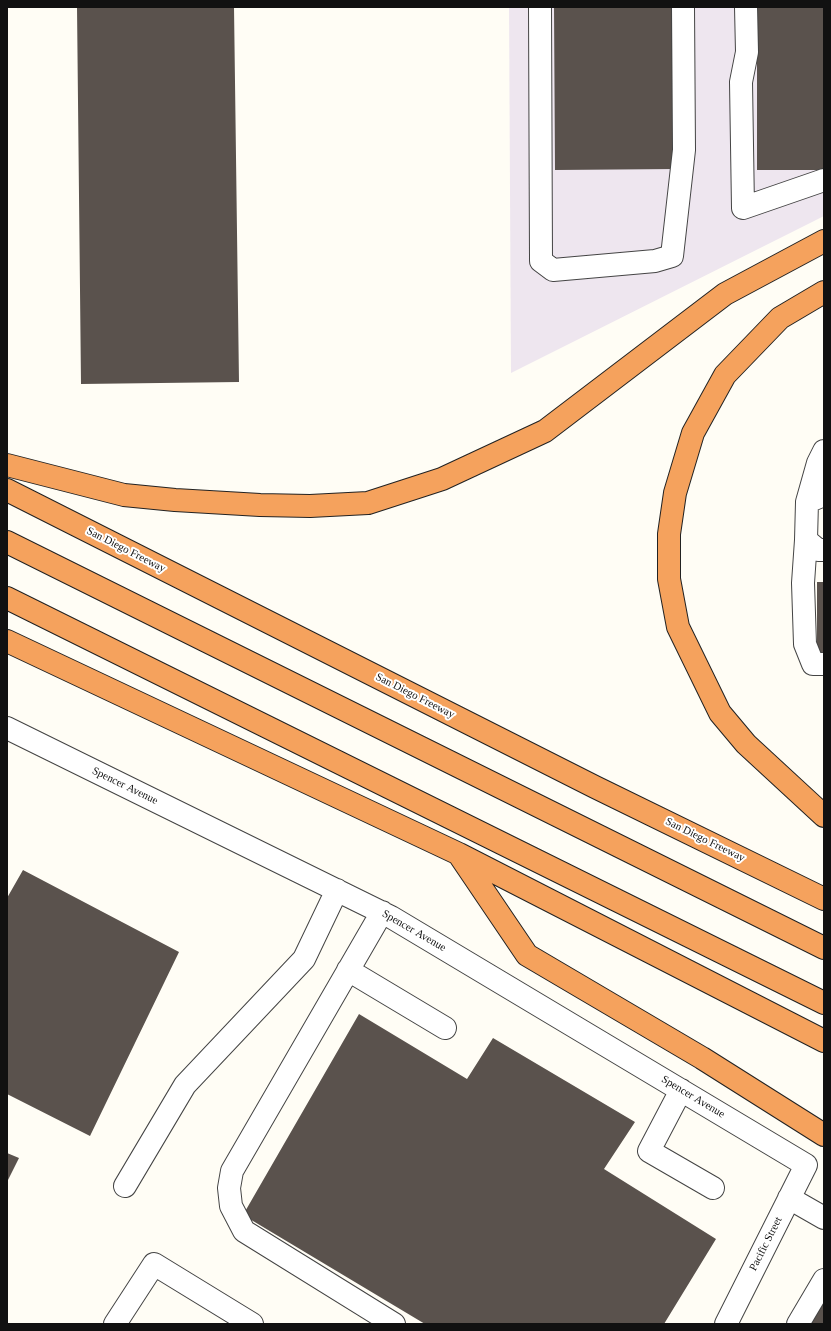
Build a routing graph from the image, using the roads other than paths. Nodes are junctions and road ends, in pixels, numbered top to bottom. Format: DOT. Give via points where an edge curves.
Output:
graph roads {
  1 [pos="540,7"];
  2 [pos="683,7"];
  3 [pos="746,7"];
  4 [pos="824,180"];
  5 [pos="824,240"];
  6 [pos="824,292"];
  7 [pos="824,451"];
  8 [pos="7,465"];
  9 [pos="7,490"];
  10 [pos="815,498"];
  11 [pos="7,542"];
  12 [pos="815,545"];
  13 [pos="7,598"];
  14 [pos="7,641"];
  15 [pos="824,664"];
  16 [pos="7,728"];
  17 [pos="824,816"];
  18 [pos="459,854"];
  19 [pos="337,890"];
  20 [pos="824,899"];
  21 [pos="382,912"];
  22 [pos="824,948"];
  23 [pos="348,970"];
  24 [pos="824,1003"];
  25 [pos="445,1028"];
  26 [pos="824,1041"];
  27 [pos="681,1090"];
  28 [pos="824,1135"];
  29 [pos="806,1165"];
  30 [pos="125,1186"];
  31 [pos="713,1188"];
  32 [pos="789,1198"];
  33 [pos="824,1218"];
  34 [pos="824,1280"];
  35 [pos="115,1324"];
  36 [pos="252,1324"];
  37 [pos="394,1324"];
  38 [pos="726,1324"];
  39 [pos="798,1324"];
  1 -- 2 [label="street" via="541,261 553,270 655,261 672,256 684,150"];
  3 -- 4 [label="street" via="746,52 741,82 743,208"];
  5 -- 8 [label="highway" via="724,294 545,431 442,479 368,503 260,505 131,496"];
  6 -- 17 [label="highway" via="780,318 725,375 693,433 675,493 669,534 669,579 678,627 720,713 746,744"];
  7 -- 10 [label="street" via="818,463"];
  9 -- 20 [label="highway, San Diego Freeway" via="595,787"];
  10 -- 12 [label="street"];
  11 -- 22 [label="highway"];
  12 -- 15 [label="street" via="803,583 805,644 813,664"];
  13 -- 24 [label="highway"];
  14 -- 18 [label="highway"];
  16 -- 19 [label="street, Spencer Avenue"];
  18 -- 26 [label="highway"];
  18 -- 28 [label="highway" via="527,955 702,1058"];
  19 -- 21 [label="street, Spencer Avenue"];
  19 -- 30 [label="street" via="304,958 184,1085"];
  21 -- 23 [label="street"];
  21 -- 27 [label="street, Spencer Avenue"];
  23 -- 25 [label="street"];
  23 -- 37 [label="street" via="232,1171 229,1188 231,1206 244,1231"];
  27 -- 29 [label="street, Spencer Avenue"];
  27 -- 31 [label="street" via="648,1151"];
  29 -- 32 [label="street, Pacific Street"];
  32 -- 33 [label="street"];
  32 -- 38 [label="street, Pacific Street"];
  34 -- 39 [label="street"];
  35 -- 36 [label="street" via="154,1264"];
}
